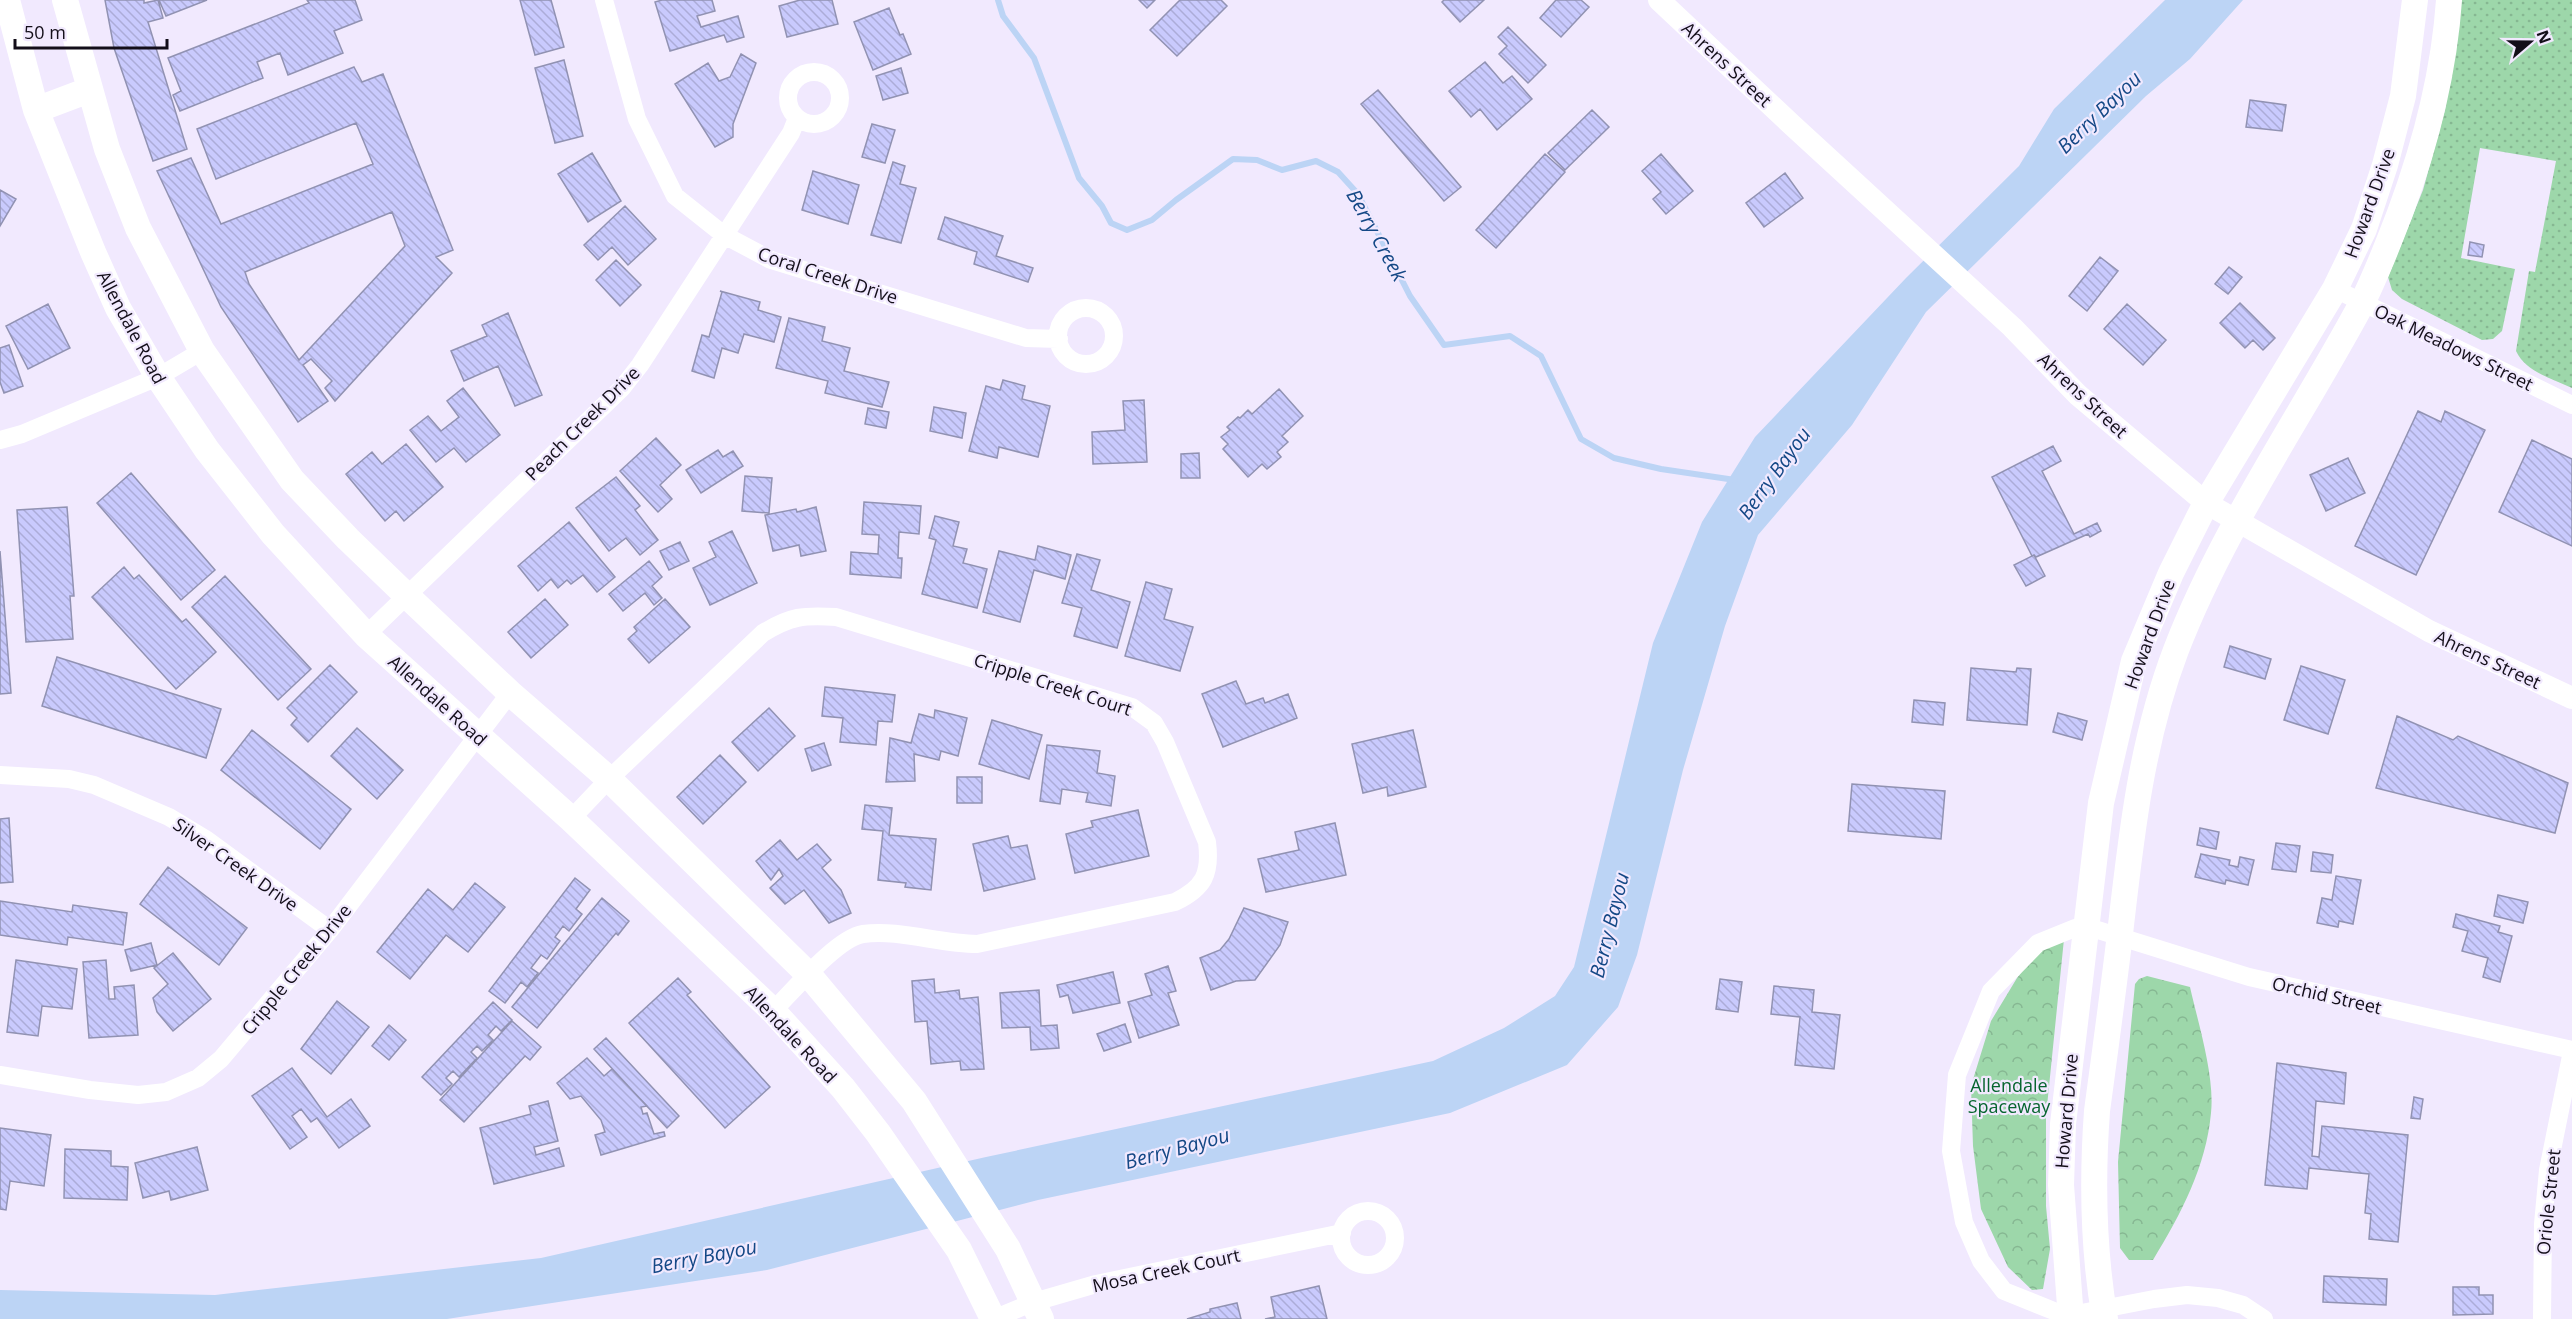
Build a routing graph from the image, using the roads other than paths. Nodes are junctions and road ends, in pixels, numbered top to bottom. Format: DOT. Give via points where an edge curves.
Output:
graph roads {
  1 [pos="7,0"];
  2 [pos="65,0"];
  3 [pos="604,0"];
  4 [pos="1659,0"];
  5 [pos="2415,0"];
  6 [pos="2449,0"];
  7 [pos="88,90"];
  8 [pos="36,110"];
  9 [pos="797,118"];
  10 [pos="724,235"];
  11 [pos="2335,290"];
  12 [pos="2362,303"];
  13 [pos="1059,339"];
  14 [pos="202,351"];
  15 [pos="158,377"];
  16 [pos="2572,405"];
  17 [pos="0,440"];
  18 [pos="2206,503"];
  19 [pos="2237,521"];
  20 [pos="405,594"];
  21 [pos="366,635"];
  22 [pos="510,693"];
  23 [pos="2572,699"];
  24 [pos="477,736"];
  25 [pos="0,775"];
  26 [pos="609,779"];
  27 [pos="571,819"];
  28 [pos="2085,926"];
  29 [pos="330,930"];
  30 [pos="2119,938"];
  31 [pos="809,975"];
  32 [pos="773,1011"];
  33 [pos="2572,1051"];
  34 [pos="0,1075"];
  35 [pos="1342,1233"];
  36 [pos="1037,1310"];
  37 [pos="2104,1314"];
  38 [pos="2071,1317"];
  39 [pos="993,1319"];
  40 [pos="2264,1319"];
  41 [pos="2542,1319"];
  1 -- 8 [label="main road, Allendale Road"];
  2 -- 7 [label="main road"];
  3 -- 10 [label="street, Coral Creek Drive" via="637,118 675,196"];
  4 -- 18 [label="street, Ahrens Street" via="2012,327 2078,395"];
  5 -- 11 [label="main road, Howard Drive" via="2403,96 2385,165 2364,229"];
  6 -- 12 [label="main road, Howard Drive" via="2438,87 2425,141 2389,243"];
  7 -- 8 [label="main road"];
  7 -- 14 [label="main road" via="138,228"];
  8 -- 15 [label="main road, Allendale Road" via="118,308"];
  9 -- 10 [label="street, Peach Creek Drive"];
  10 -- 13 [label="street, Coral Creek Drive" via="771,260 1026,338"];
  10 -- 20 [label="street, Peach Creek Drive" via="621,388"];
  11 -- 12 [label="street, Oak Meadows Street"];
  11 -- 18 [label="main road, Howard Drive"];
  12 -- 16 [label="street, Oak Meadows Street"];
  12 -- 19 [label="main road, Howard Drive"];
  14 -- 15 [label="street"];
  14 -- 20 [label="main road" via="292,480"];
  15 -- 17 [label="street"];
  15 -- 21 [label="main road, Allendale Road" via="207,450 273,534"];
  18 -- 19 [label="street, Ahrens Street"];
  18 -- 28 [label="main road, Howard Drive" via="2171,573 2134,662 2101,803"];
  19 -- 23 [label="street, Ahrens Street" via="2429,631"];
  19 -- 30 [label="main road, Howard Drive" via="2196,604 2161,697 2139,781"];
  20 -- 21 [label="street, Peach Creek Drive"];
  20 -- 22 [label="main road"];
  21 -- 24 [label="main road, Allendale Road"];
  22 -- 24 [label="street, Cripple Creek Drive"];
  22 -- 26 [label="main road"];
  24 -- 27 [label="main road, Allendale Road"];
  24 -- 29 [label="street, Cripple Creek Drive"];
  25 -- 29 [label="street, Silver Creek Drive" via="60,778 93,785 170,817"];
  26 -- 27 [label="street, Cripple Creek Court"];
  26 -- 31 [label="main road"];
  26 -- 31 [label="street, Cripple Creek Court" via="763,633 806,615 836,617 1132,707 1154,723 1207,842 1205,876 1193,893 1175,902 977,944 862,934 848,940"];
  27 -- 32 [label="main road, Allendale Road"];
  28 -- 30 [label="street, Orchid Street"];
  28 -- 38 [label="main road, Howard Drive" via="2063,1124 2061,1185"];
  28 -- 38 [label="street" via="2038,943 1991,991 1957,1075 1952,1151 1964,1222 1981,1261 2004,1291"];
  29 -- 34 [label="street, Cripple Creek Drive" via="221,1059 184,1085 166,1092 138,1095"];
  30 -- 33 [label="street, Orchid Street" via="2249,977"];
  30 -- 37 [label="main road, Howard Drive" via="2094,1158 2094,1232"];
  31 -- 32 [label="street, Cripple Creek Court"];
  31 -- 36 [label="main road" via="914,1101 1008,1249"];
  32 -- 39 [label="main road, Allendale Road" via="878,1133 959,1250"];
  33 -- 41 [label="street, Oriole Street" via="2548,1170"];
  35 -- 36 [label="street, Mosa Creek Court" via="1096,1284"];
  36 -- 39 [label="street, Mosa Creek Court"];
  37 -- 38 [label="street"];
  37 -- 40 [label="street" via="2187,1295 2243,1305"];
}
